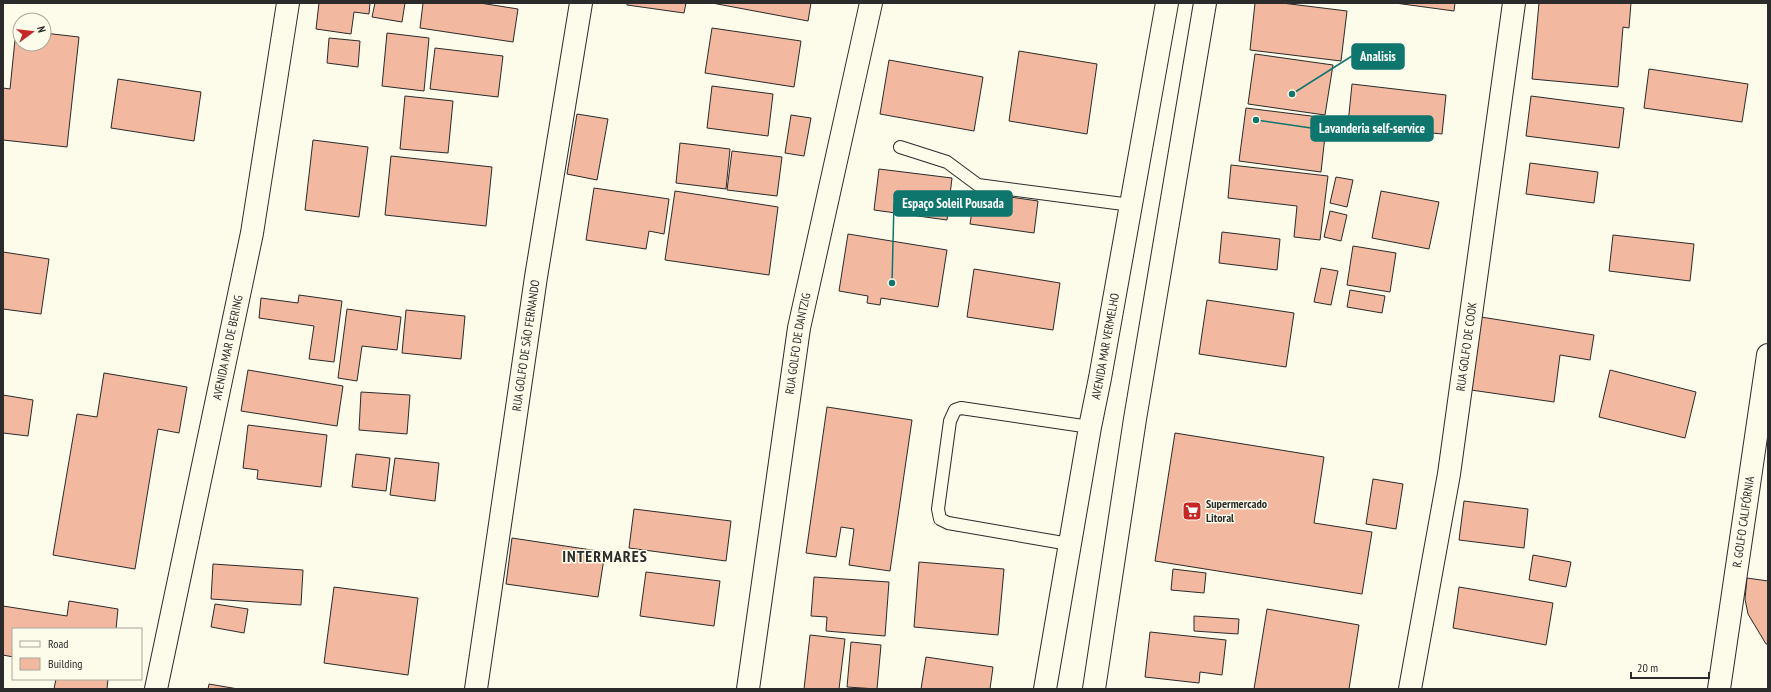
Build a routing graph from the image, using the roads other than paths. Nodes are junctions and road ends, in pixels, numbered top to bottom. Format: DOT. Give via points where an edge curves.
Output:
graph roads {
  1 [pos="288,3"];
  2 [pos="581,3"];
  3 [pos="871,3"];
  4 [pos="1167,3"];
  5 [pos="1205,3"];
  6 [pos="1514,3"];
  7 [pos="900,147"];
  8 [pos="1131,205"];
  9 [pos="1768,355"];
  10 [pos="1090,427"];
  11 [pos="1069,544"];
  12 [pos="156,689"];
  13 [pos="476,689"];
  14 [pos="748,689"];
  15 [pos="1045,689"];
  16 [pos="1094,689"];
  17 [pos="1410,689"];
  18 [pos="1719,689"];
  1 -- 12 [label="street, AVENIDA MAR DE BERING" via="252,233"];
  2 -- 13 [label="street, RUA GOLFO DE SÃO FERNANDO" via="535,285"];
  3 -- 14 [label="street, RUA GOLFO DE DANTZIG" via="799,328"];
  4 -- 8 [label="street, AVENIDA MAR VERMELHO"];
  5 -- 16 [label="street" via="1135,419"];
  6 -- 17 [label="street, RUA GOLFO DE COOK" via="1449,474"];
  7 -- 8 [label="lane" via="947,162 978,185"];
  8 -- 10 [label="street, AVENIDA MAR VERMELHO"];
  9 -- 18 [label="street, R. GOLFO CALIFÓRNIA"];
  10 -- 11 [label="street, AVENIDA MAR VERMELHO"];
  10 -- 11 [label="lane" via="961,408 955,410 950,421 938,509 940,518 948,523"];
  11 -- 15 [label="street, AVENIDA MAR VERMELHO"];
}
